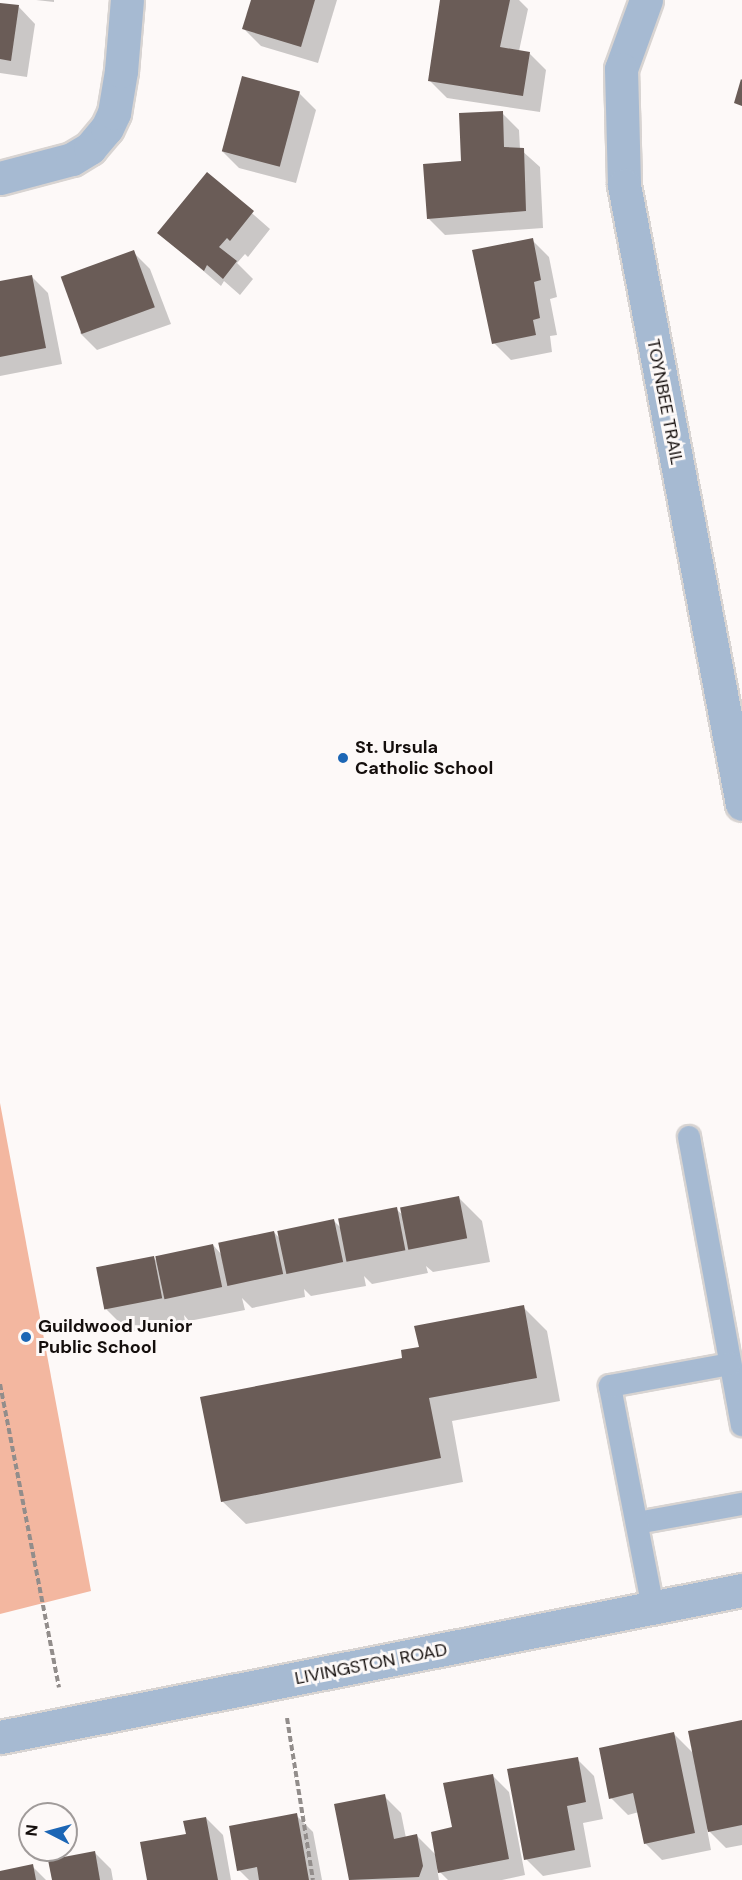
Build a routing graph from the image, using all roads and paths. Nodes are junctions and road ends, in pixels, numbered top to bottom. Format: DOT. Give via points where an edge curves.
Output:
graph roads {
  1 [pos="127,0"];
  2 [pos="646,0"];
  3 [pos="0,178"];
  4 [pos="742,804"];
  5 [pos="689,1137"];
  6 [pos="730,1364"];
  7 [pos="0,1384"];
  8 [pos="742,1425"];
  9 [pos="742,1504"];
  10 [pos="637,1523"];
  11 [pos="742,1590"];
  12 [pos="653,1608"];
  13 [pos="282,1682"];
  14 [pos="66,1724"];
  15 [pos="0,1737"];
  16 [pos="313,1880"];
  1 -- 3 [label="street" via="121,71 114,113 107,128 90,148 72,159"];
  2 -- 4 [label="street, TOYNBEE TRAIL" via="621,69 624,185"];
  5 -- 6 [label="lane"];
  6 -- 8 [label="lane"];
  6 -- 10 [label="lane" via="610,1386"];
  7 -- 14 [label="path"];
  9 -- 10 [label="lane"];
  10 -- 12 [label="lane"];
  11 -- 12 [label="street, LIVINGSTON ROAD"];
  12 -- 13 [label="street, LIVINGSTON ROAD"];
  13 -- 14 [label="street, LIVINGSTON ROAD"];
  13 -- 16 [label="path"];
  14 -- 15 [label="street, LIVINGSTON ROAD"];
}
